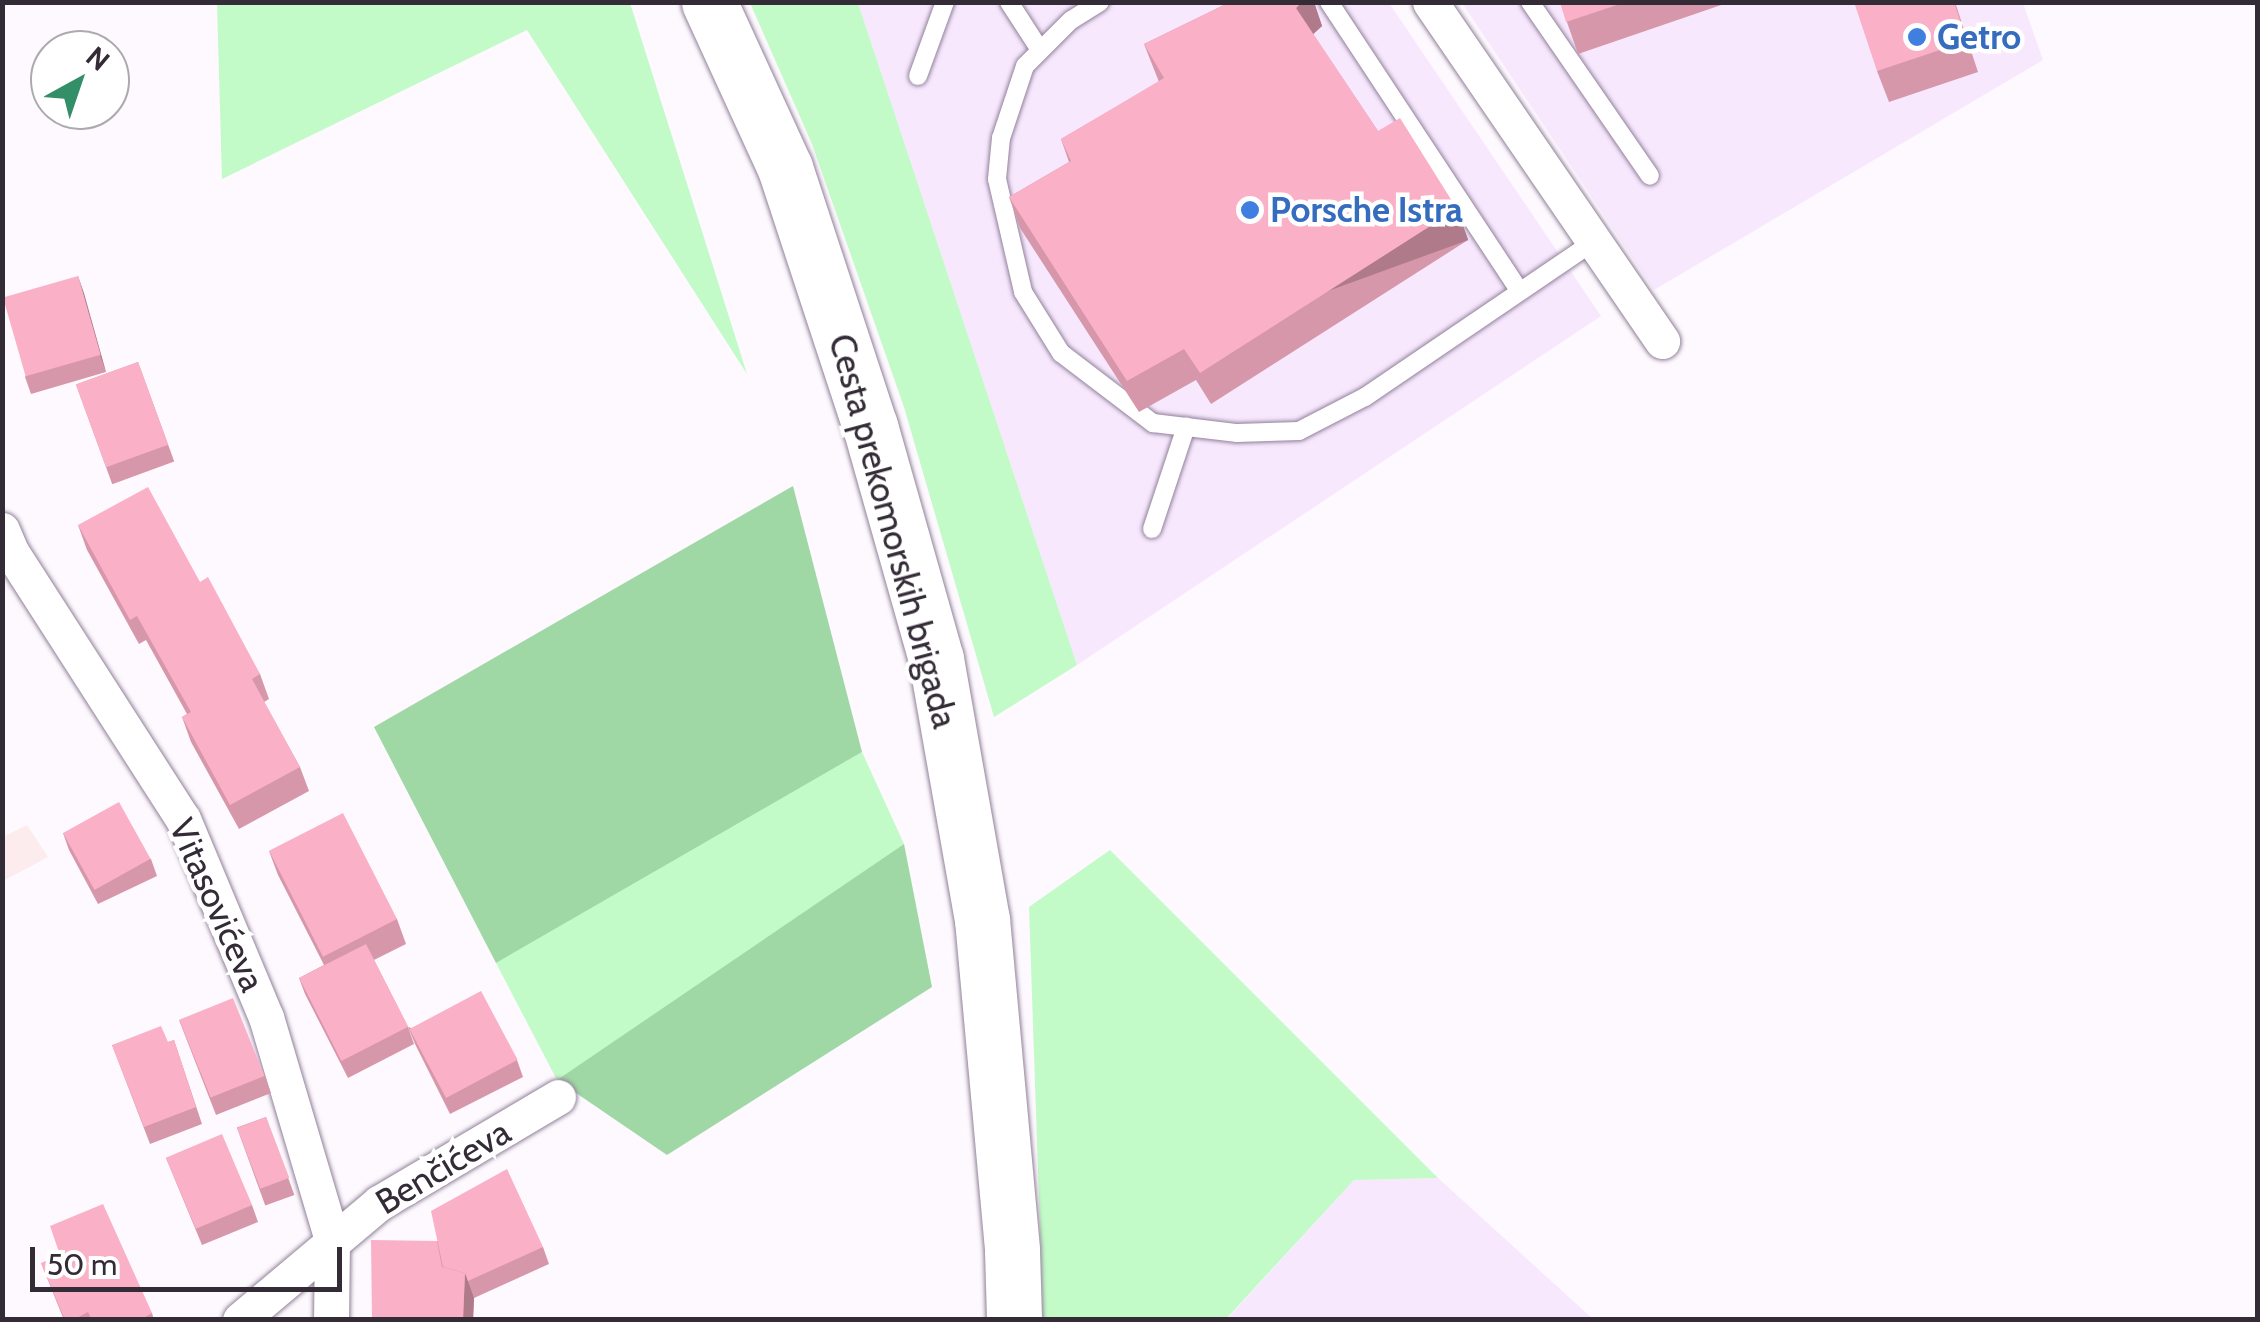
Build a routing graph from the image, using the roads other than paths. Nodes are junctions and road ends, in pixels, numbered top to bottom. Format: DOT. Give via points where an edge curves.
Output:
graph roads {
  1 [pos="709,2"];
  2 [pos="945,2"];
  3 [pos="1009,2"];
  4 [pos="1100,2"];
  5 [pos="1328,2"];
  6 [pos="1430,2"];
  7 [pos="1530,2"];
  8 [pos="1040,50"];
  9 [pos="918,76"];
  10 [pos="1650,176"];
  11 [pos="1593,242"];
  12 [pos="1520,290"];
  13 [pos="1662,341"];
  14 [pos="1186,427"];
  15 [pos="1152,529"];
  16 [pos="2,530"];
  17 [pos="558,1097"];
  18 [pos="332,1240"];
  19 [pos="240,1320"];
  20 [pos="331,1320"];
  21 [pos="1014,1320"];
  1 -- 21 [label="main road, Cesta prekomorskih brigada" via="785,168 870,426 936,659 982,919"];
  2 -- 9 [label="lane"];
  3 -- 8 [label="lane"];
  4 -- 8 [label="lane"];
  5 -- 12 [label="lane"];
  6 -- 11 [label="street"];
  7 -- 10 [label="lane"];
  8 -- 14 [label="lane" via="1025,66 1002,138 997,179 1023,292 1061,353 1153,423"];
  11 -- 12 [label="lane"];
  11 -- 13 [label="street"];
  12 -- 14 [label="lane" via="1365,397 1299,431"];
  14 -- 15 [label="lane"];
  16 -- 18 [label="street, Vitasovićeva" via="183,819 266,1018"];
  17 -- 18 [label="street, Benčićeva" via="379,1203"];
  18 -- 19 [label="street, Benčićeva"];
  18 -- 20 [label="street, Vitasovićeva"];
}
